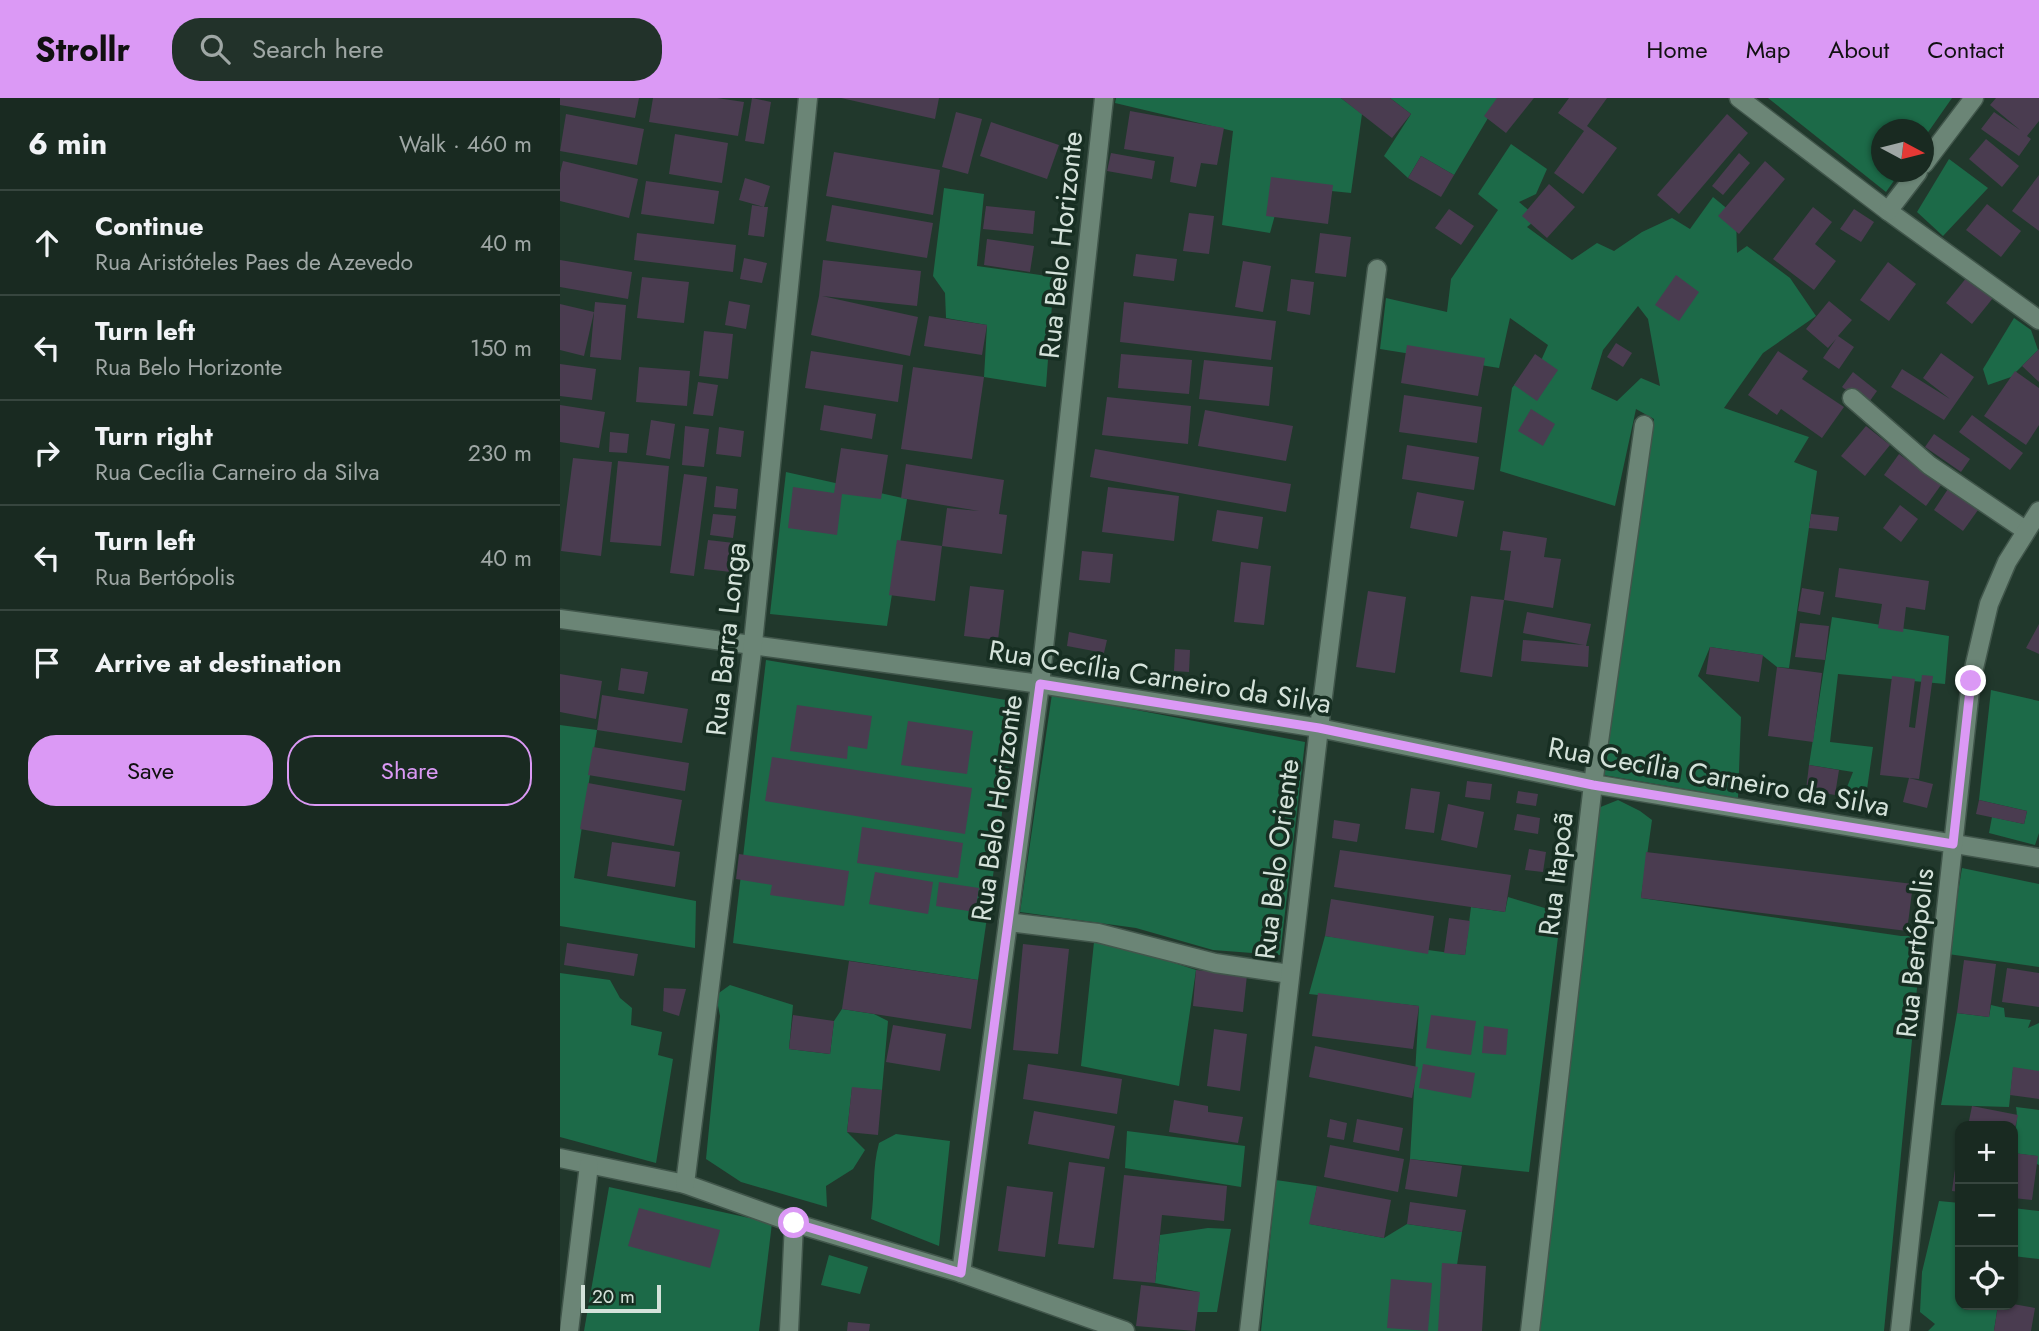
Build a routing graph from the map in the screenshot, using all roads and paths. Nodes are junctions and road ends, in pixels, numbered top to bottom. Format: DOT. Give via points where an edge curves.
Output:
graph roads {
  1 [pos="808,98"];
  2 [pos="1104,98"];
  3 [pos="1739,98"];
  4 [pos="1973,98"];
  5 [pos="1934,149"];
  6 [pos="1910,182"];
  7 [pos="1888,211"];
  8 [pos="1377,269"];
  9 [pos="2039,320"];
  10 [pos="1852,398"];
  11 [pos="1644,425"];
  12 [pos="2039,511"];
  13 [pos="2025,530"];
  14 [pos="560,619"];
  15 [pos="753,643"];
  16 [pos="1040,684"];
  17 [pos="1319,728"];
  18 [pos="1593,785"];
  19 [pos="1953,844"];
  20 [pos="2039,858"];
  21 [pos="1008,922"];
  22 [pos="1290,974"];
  23 [pos="560,1158"];
  24 [pos="589,1165"];
  25 [pos="685,1184"];
  26 [pos="794,1223"];
  27 [pos="961,1273"];
  28 [pos="569,1331"];
  29 [pos="789,1331"];
  30 [pos="1125,1331"];
  31 [pos="1249,1331"];
  32 [pos="1530,1331"];
  33 [pos="1900,1331"];
  1 -- 15 [label="street, Rua Barra Longa"];
  2 -- 16 [label="street, Rua Belo Horizonte"];
  3 -- 7 [label="street"];
  4 -- 5 [label="street"];
  6 -- 7 [label="street"];
  7 -- 9 [label="street"];
  8 -- 17 [label="street, Rua Belo Oriente"];
  10 -- 13 [label="street" via="1929,465"];
  11 -- 18 [label="street, Rua Itapoã"];
  12 -- 13 [label="street, Rua Bertópolis"];
  13 -- 19 [label="street, Rua Bertópolis" via="1989,604 1971,681"];
  14 -- 15 [label="street, Rua Cecília Carneiro da Silva"];
  15 -- 16 [label="street, Rua Cecília Carneiro da Silva"];
  15 -- 25 [label="street, Rua Barra Longa"];
  16 -- 17 [label="street, Rua Cecília Carneiro da Silva"];
  16 -- 21 [label="street, Rua Belo Horizonte"];
  17 -- 18 [label="street, Rua Cecília Carneiro da Silva"];
  17 -- 22 [label="street, Rua Belo Oriente"];
  18 -- 19 [label="street, Rua Cecília Carneiro da Silva"];
  18 -- 32 [label="street, Rua Itapoã"];
  19 -- 20 [label="street, Rua Cecília Carneiro da Silva"];
  19 -- 33 [label="street, Rua Bertópolis"];
  21 -- 22 [label="street" via="1098,933 1215,963"];
  21 -- 27 [label="street, Rua Belo Horizonte"];
  22 -- 31 [label="street, Rua Belo Oriente"];
  23 -- 24 [label="street"];
  24 -- 25 [label="street"];
  24 -- 28 [label="street"];
  25 -- 26 [label="street"];
  26 -- 27 [label="street"];
  26 -- 29 [label="street"];
  27 -- 30 [label="street"];
}
